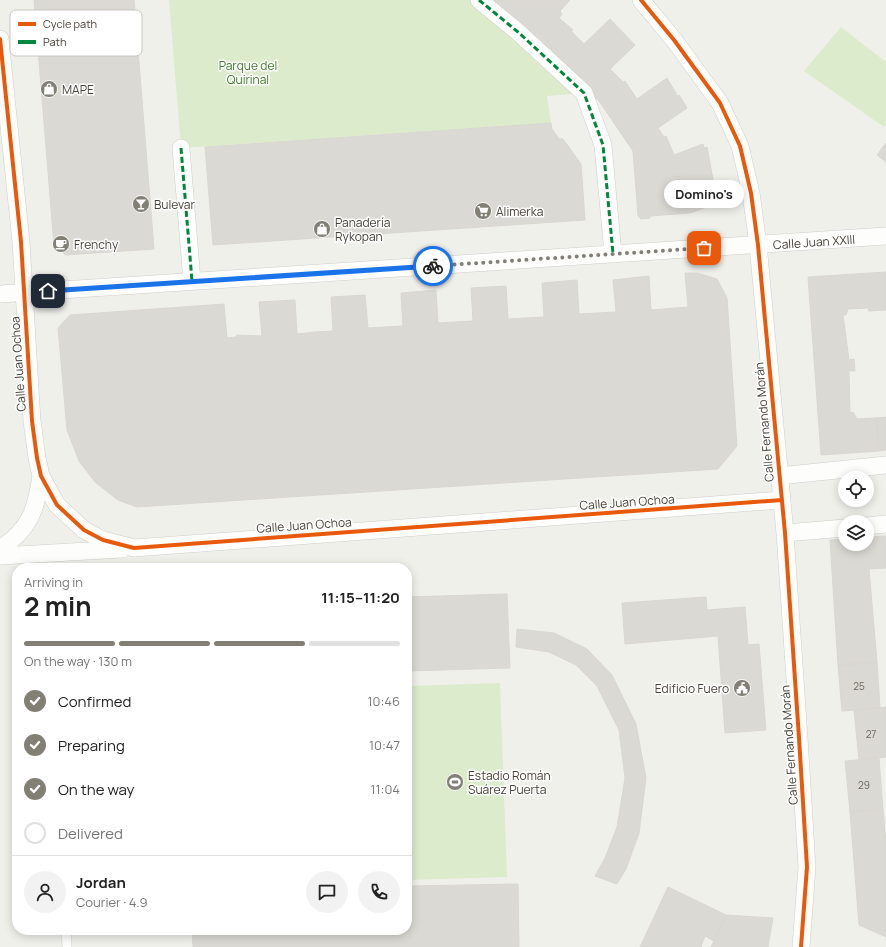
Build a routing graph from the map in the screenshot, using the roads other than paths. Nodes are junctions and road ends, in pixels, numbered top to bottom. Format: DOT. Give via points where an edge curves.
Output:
graph roads {
  1 [pos="479,0"];
  2 [pos="641,0"];
  3 [pos="0,39"];
  4 [pos="181,148"];
  5 [pos="886,236"];
  6 [pos="758,245"];
  7 [pos="613,254"];
  8 [pos="192,281"];
  9 [pos="24,293"];
  10 [pos="0,294"];
  11 [pos="886,465"];
  12 [pos="41,476"];
  13 [pos="779,476"];
  14 [pos="782,500"];
  15 [pos="886,524"];
  16 [pos="874,525"];
  17 [pos="838,529"];
  18 [pos="785,533"];
  19 [pos="134,548"];
  20 [pos="0,549"];
  21 [pos="0,556"];
  22 [pos="66,935"];
  23 [pos="67,947"];
  24 [pos="801,947"];
  1 -- 7 [label="street" via="584,93 603,145"];
  2 -- 6 [label="street, Calle Fernando Morán" via="720,103 740,146 751,193"];
  3 -- 9 [label="street, Calle Juan Ochoa"];
  4 -- 8 [label="street"];
  5 -- 6 [label="street, Calle Juan XXIII"];
  6 -- 7 [label="street, Calle Juan XXIII"];
  6 -- 13 [label="street, Calle Fernando Morán"];
  7 -- 8 [label="street, Calle Juan XXIII"];
  8 -- 9 [label="street, Calle Juan XXIII"];
  9 -- 10 [label="street, Calle Juan XXIII"];
  9 -- 12 [label="street, Calle Juan Ochoa" via="33,427"];
  11 -- 13 [label="street"];
  12 -- 19 [label="street, Calle Juan Ochoa" via="57,505 84,530 104,540"];
  12 -- 20 [label="street" via="38,498 31,518 23,530"];
  13 -- 14 [label="street, Calle Fernando Morán"];
  14 -- 18 [label="street, Calle Fernando Morán"];
  14 -- 19 [label="street, Calle Juan Ochoa"];
  15 -- 16 [label="street"];
  17 -- 18 [label="street"];
  18 -- 24 [label="street, Calle Fernando Morán" via="808,867"];
  19 -- 21 [label="street"];
  22 -- 23 [label="lane"];
}
